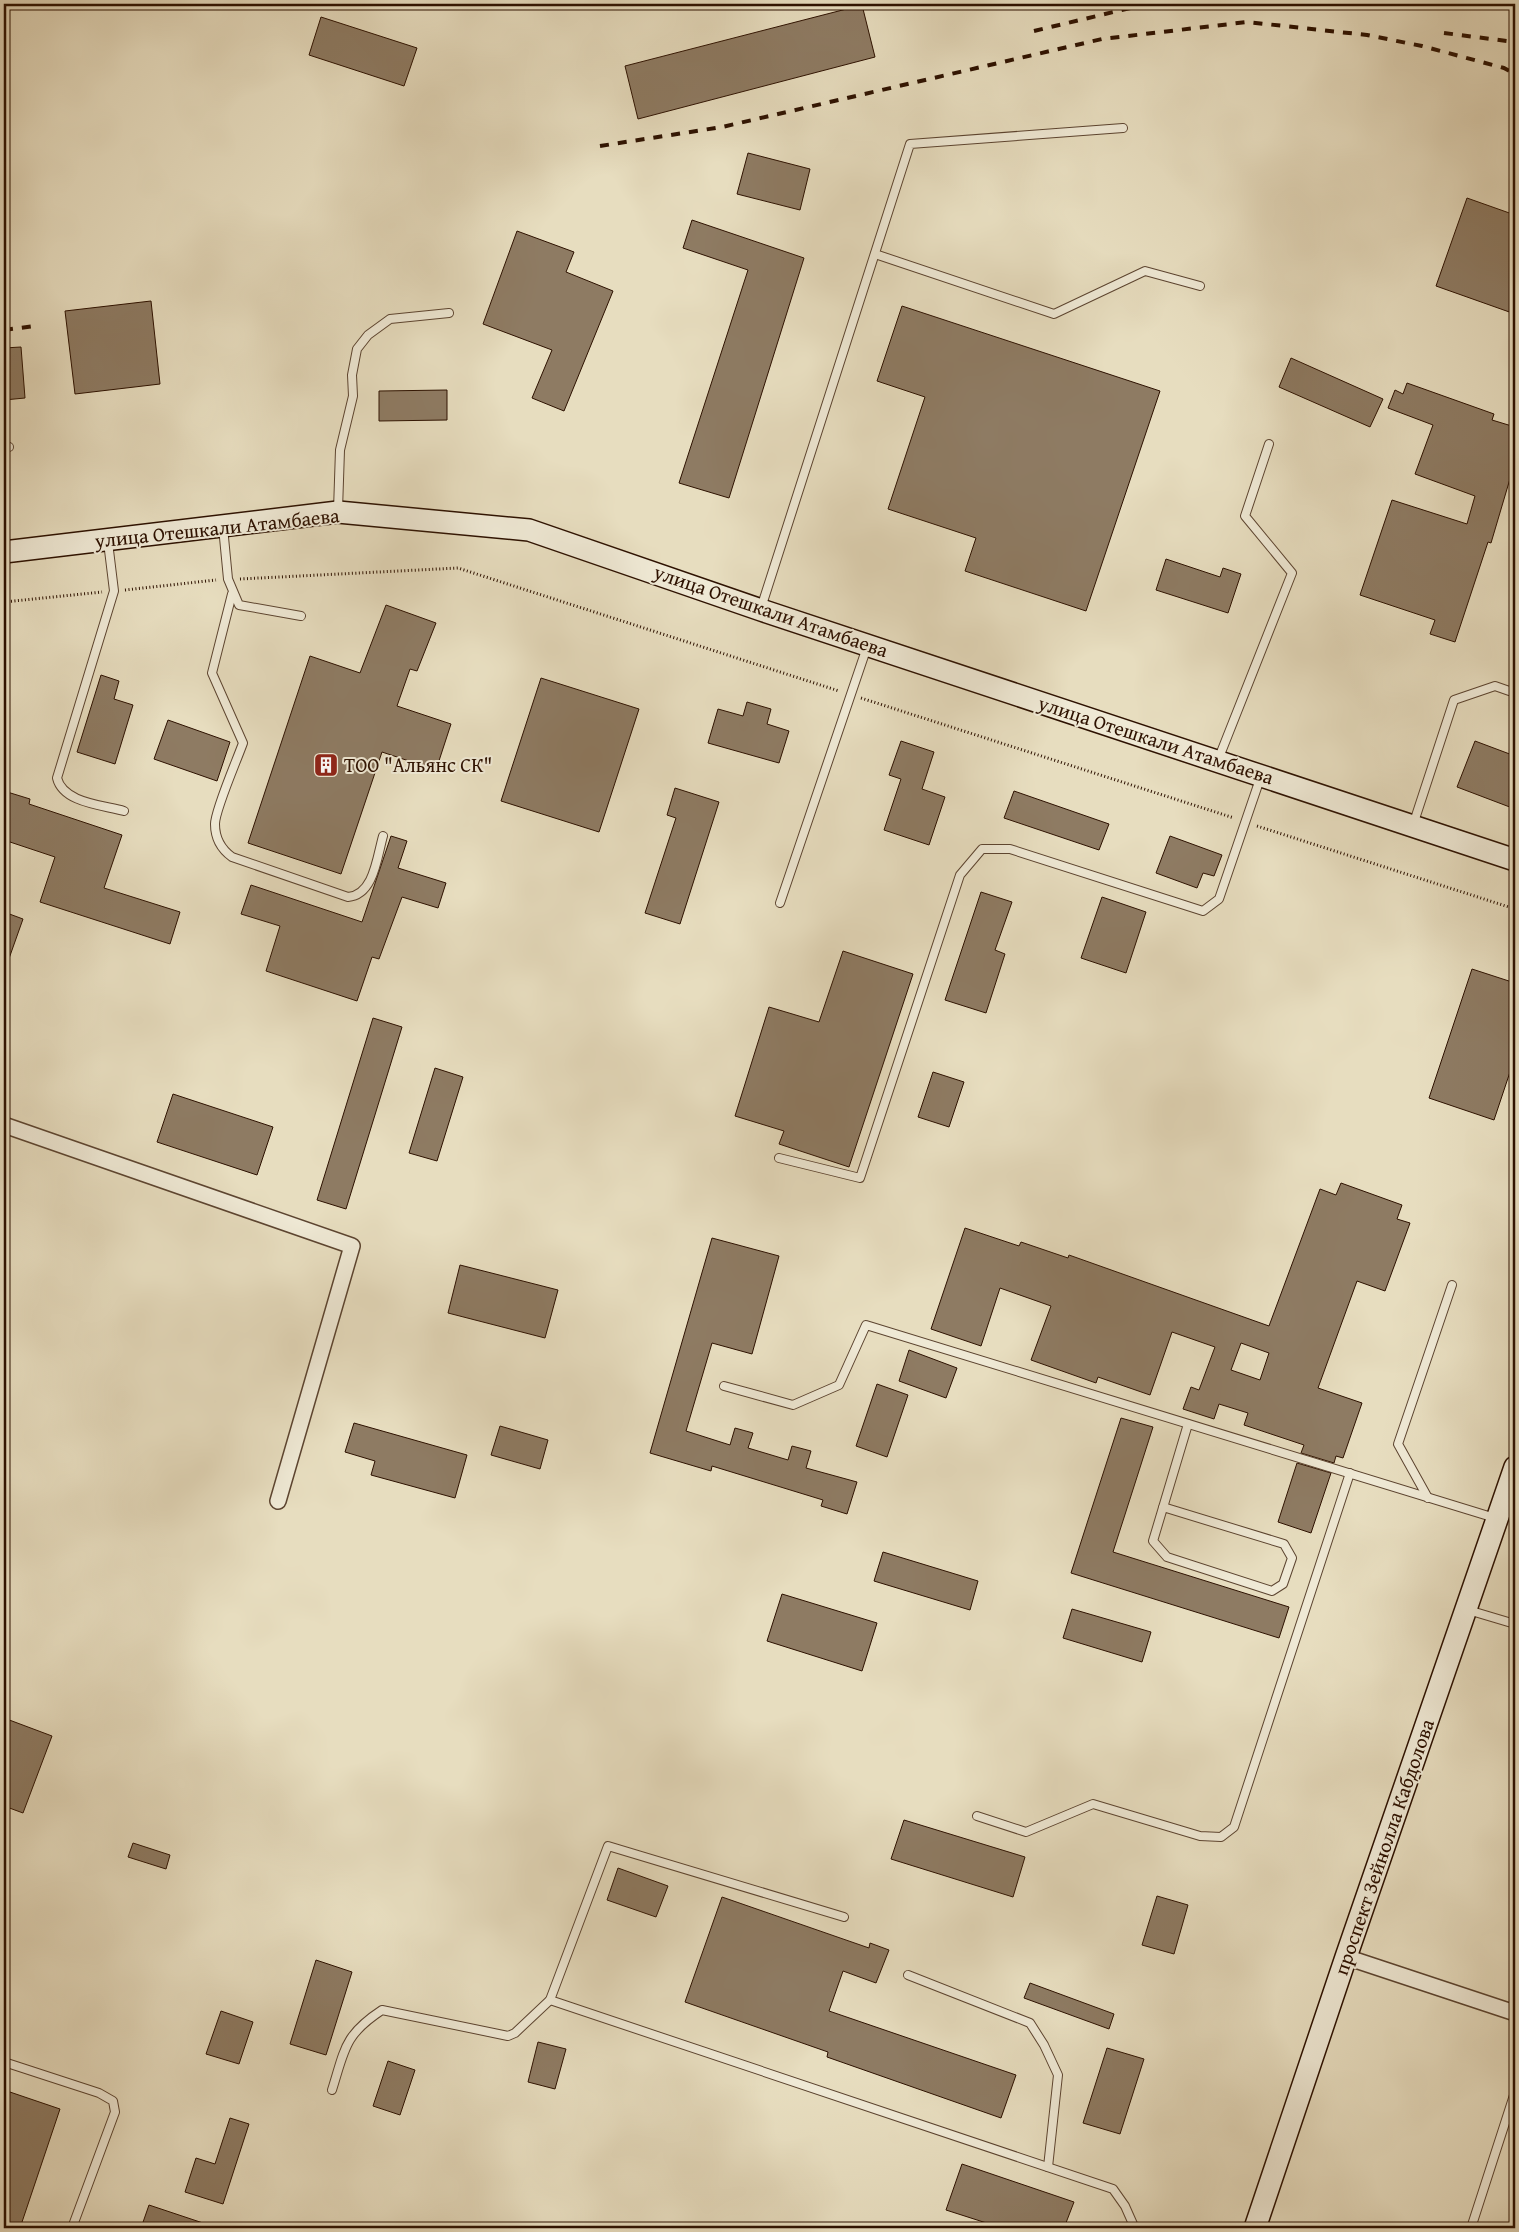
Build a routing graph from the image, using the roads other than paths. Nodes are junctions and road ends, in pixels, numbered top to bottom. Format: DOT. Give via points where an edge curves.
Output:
graph roads {
  1 [pos="1123,128"];
  2 [pos="875,254"];
  3 [pos="1200,286"];
  4 [pos="449,313"];
  5 [pos="1270,444"];
  6 [pos="338,512"];
  7 [pos="223,527"];
  8 [pos="108,540"];
  9 [pos="4,552"];
  10 [pos="232,594"];
  11 [pos="761,610"];
  12 [pos="301,616"];
  13 [pos="868,645"];
  14 [pos="1515,693"];
  15 [pos="1218,760"];
  16 [pos="1261,774"];
  17 [pos="124,810"];
  18 [pos="1413,825"];
  19 [pos="383,836"];
  20 [pos="1515,860"];
  21 [pos="780,903"];
  22 [pos="4,1125"];
  23 [pos="779,1158"];
  24 [pos="1452,1285"];
  25 [pos="724,1386"];
  26 [pos="1188,1424"];
  27 [pos="1515,1467"];
  28 [pos="1350,1474"];
  29 [pos="1428,1498"];
  30 [pos="278,1501"];
  31 [pos="1164,1507"];
  32 [pos="1497,1519"];
  33 [pos="1466,1609"];
  34 [pos="1515,1624"];
  35 [pos="977,1816"];
  36 [pos="844,1917"];
  37 [pos="1346,1956"];
  38 [pos="908,1975"];
  39 [pos="550,2000"];
  40 [pos="1515,2014"];
  41 [pos="4,2062"];
  42 [pos="332,2090"];
  43 [pos="1515,2092"];
  44 [pos="1048,2167"];
  45 [pos="72,2228"];
  46 [pos="1132,2228"];
  47 [pos="1257,2228"];
  48 [pos="1471,2228"];
  1 -- 2 [label="lane" via="910,144"];
  2 -- 3 [label="lane" via="1054,314 1145,271"];
  2 -- 11 [label="lane"];
  4 -- 6 [label="lane" via="390,320 368,335 357,349 352,375 353,396 340,450"];
  5 -- 15 [label="lane" via="1245,516 1292,573"];
  6 -- 7 [label="street, улица Отешкали Атамбаева"];
  6 -- 11 [label="street, улица Отешкали Атамбаева" via="529,530"];
  7 -- 8 [label="street, улица Отешкали Атамбаева"];
  7 -- 10 [label="lane"];
  8 -- 9 [label="street, улица Отешкали Атамбаева"];
  8 -- 17 [label="lane" via="114,591 57,778 59,788 68,795"];
  10 -- 12 [label="lane" via="239,605"];
  10 -- 19 [label="lane" via="212,673 243,743 215,823 222,850 232,857 348,897 358,896 367,887"];
  11 -- 13 [label="street, улица Отешкали Атамбаева"];
  13 -- 15 [label="street, улица Отешкали Атамбаева"];
  13 -- 21 [label="lane"];
  14 -- 18 [label="lane" via="1495,686 1454,700"];
  15 -- 16 [label="street, улица Отешкали Атамбаева"];
  16 -- 18 [label="street, улица Отешкали Атамбаева"];
  16 -- 23 [label="lane" via="1219,899 1203,910 1010,849 982,849 960,875 860,1178"];
  18 -- 20 [label="street, улица Отешкали Атамбаева"];
  22 -- 30 [label="street" via="352,1246"];
  24 -- 29 [label="lane" via="1398,1444"];
  25 -- 26 [label="lane" via="793,1404 839,1385 866,1325"];
  26 -- 28 [label="lane"];
  26 -- 31 [label="lane"];
  27 -- 32 [label="street, проспект Зейнолла Кабдолова"];
  28 -- 29 [label="lane"];
  28 -- 35 [label="lane" via="1234,1827 1222,1837 1200,1836 1093,1804 1026,1832"];
  29 -- 32 [label="lane"];
  31 -- 31 [label="lane" via="1153,1541 1167,1557 1272,1591 1283,1584 1292,1558 1284,1544"];
  32 -- 33 [label="street, проспект Зейнолла Кабдолова"];
  33 -- 34 [label="lane"];
  33 -- 37 [label="street, проспект Зейнолла Кабдолова"];
  36 -- 39 [label="lane" via="608,1846"];
  37 -- 40 [label="street"];
  37 -- 47 [label="street, проспект Зейнолла Кабдолова"];
  38 -- 44 [label="lane" via="1030,2023 1058,2075"];
  39 -- 42 [label="lane" via="508,2036 382,2010 361,2024 348,2042"];
  39 -- 44 [label="lane"];
  41 -- 45 [label="lane" via="99,2092 113,2101 115,2112"];
  43 -- 48 [label="lane"];
  44 -- 46 [label="lane" via="1113,2189 1125,2206"];
}
